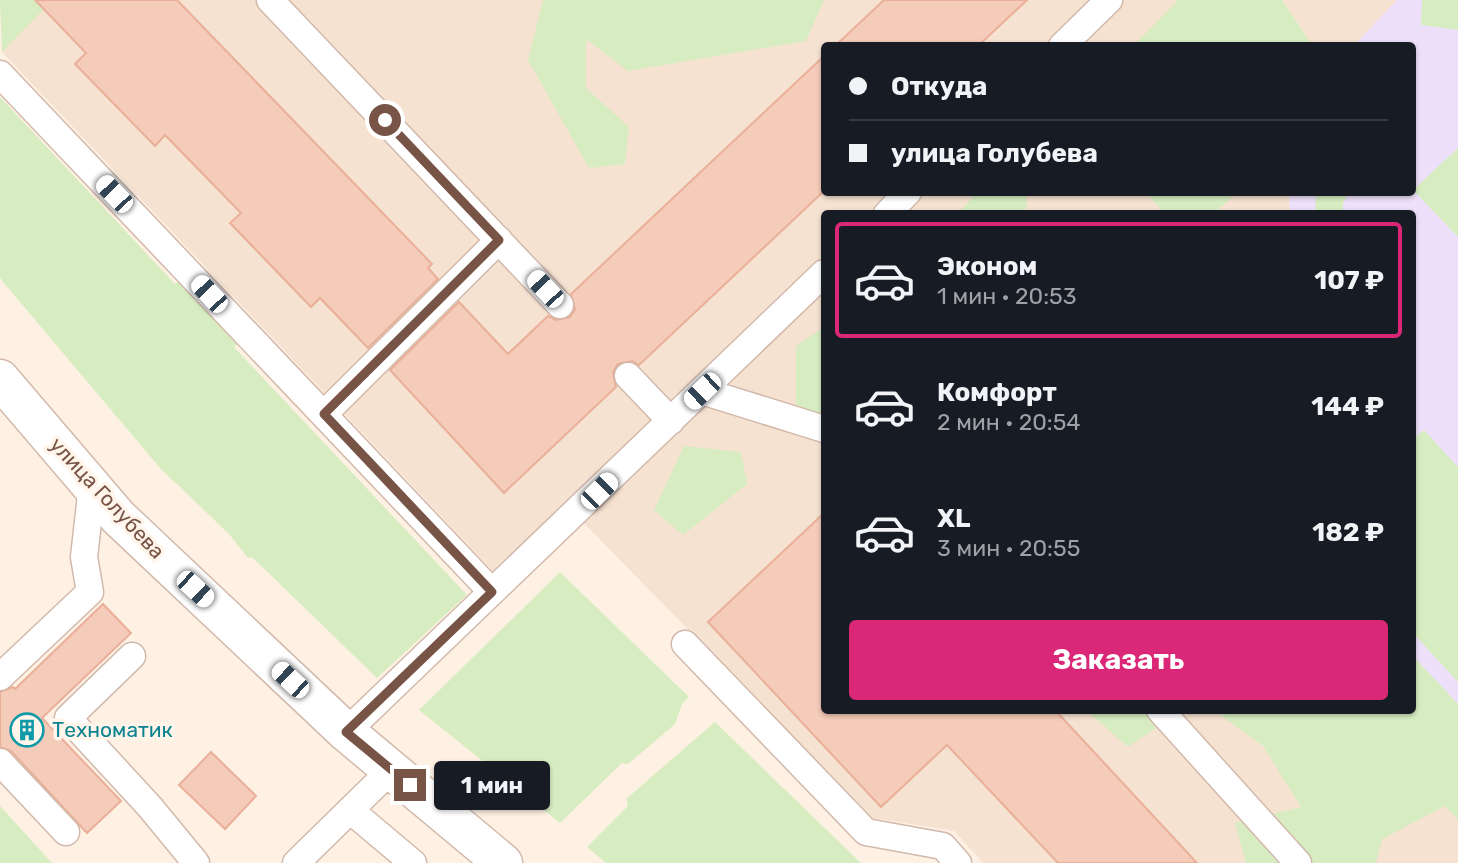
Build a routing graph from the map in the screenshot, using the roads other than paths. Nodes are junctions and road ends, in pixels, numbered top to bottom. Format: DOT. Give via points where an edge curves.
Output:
graph roads {
  1 [pos="270,0"];
  2 [pos="1109,0"];
  3 [pos="1066,42"];
  4 [pos="0,74"];
  5 [pos="904,196"];
  6 [pos="891,210"];
  7 [pos="499,240"];
  8 [pos="821,276"];
  9 [pos="560,305"];
  10 [pos="628,376"];
  11 [pos="0,379"];
  12 [pos="702,391"];
  13 [pos="324,414"];
  14 [pos="671,421"];
  15 [pos="821,428"];
  16 [pos="92,486"];
  17 [pos="492,592"];
  18 [pos="685,644"];
  19 [pos="132,656"];
  20 [pos="0,677"];
  21 [pos="1164,714"];
  22 [pos="346,732"];
  23 [pos="0,762"];
  24 [pos="391,769"];
  25 [pos="350,810"];
  26 [pos="66,832"];
  27 [pos="196,863"];
  28 [pos="296,863"];
  29 [pos="413,863"];
  30 [pos="503,863"];
  31 [pos="958,863"];
  32 [pos="1298,863"];
  1 -- 7 [label="lane"];
  2 -- 3 [label="lane"];
  4 -- 13 [label="lane"];
  5 -- 6 [label="lane"];
  7 -- 9 [label="lane"];
  7 -- 13 [label="lane"];
  8 -- 12 [label="lane"];
  10 -- 14 [label="lane"];
  11 -- 16 [label="street, улица Голубева"];
  12 -- 14 [label="lane"];
  12 -- 15 [label="lane"];
  13 -- 17 [label="lane"];
  14 -- 17 [label="lane"];
  16 -- 20 [label="lane" via="84,557 90,592"];
  16 -- 22 [label="street, улица Голубева" via="118,517"];
  17 -- 22 [label="lane"];
  18 -- 31 [label="lane" via="866,832 943,846"];
  19 -- 27 [label="lane" via="68,718"];
  21 -- 32 [label="lane"];
  22 -- 24 [label="street, улица Голубева"];
  23 -- 26 [label="lane"];
  24 -- 25 [label="lane"];
  24 -- 30 [label="street, улица Голубева"];
  25 -- 28 [label="lane"];
  25 -- 29 [label="lane"];
}
